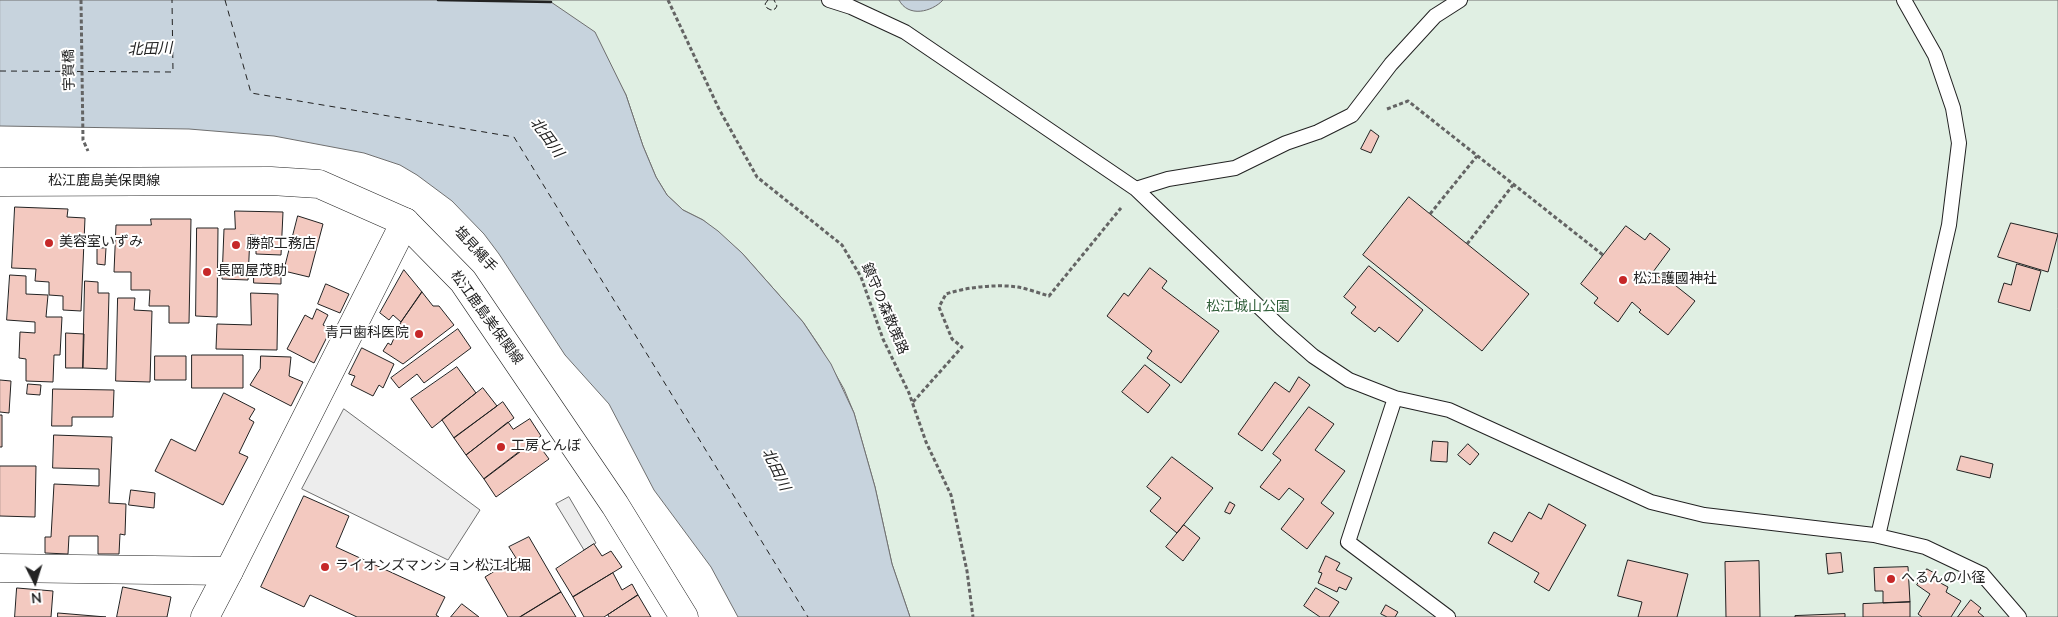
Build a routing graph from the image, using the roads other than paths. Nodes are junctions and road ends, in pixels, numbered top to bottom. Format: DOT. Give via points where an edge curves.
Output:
graph roads {
  1 [pos="829,0"];
  2 [pos="1460,0"];
  3 [pos="1904,0"];
  4 [pos="853,4"];
  5 [pos="0,182"];
  6 [pos="1136,189"];
  7 [pos="405,222"];
  8 [pos="1394,398"];
  9 [pos="1878,536"];
  10 [pos="0,568"];
  11 [pos="229,571"];
  12 [pos="205,617"];
  13 [pos="684,617"];
  14 [pos="1448,617"];
  15 [pos="2019,617"];
  1 -- 4 [label="lane"];
  2 -- 6 [label="lane" via="1435,16 1391,64 1352,115 1235,168 1168,179"];
  3 -- 9 [label="lane" via="1935,55 1953,108 1959,143 1950,225"];
  4 -- 6 [label="lane" via="905,32"];
  5 -- 7 [label="main road, 松江鹿島美保関線" via="271,181 319,184"];
  6 -- 8 [label="lane" via="1313,356 1349,380"];
  7 -- 11 [label="main road"];
  7 -- 13 [label="main road, 松江鹿島美保関線" via="463,281 615,505"];
  8 -- 9 [label="lane" via="1449,410 1651,502 1704,515"];
  8 -- 14 [label="lane" via="1348,542"];
  9 -- 15 [label="lane" via="1925,547 1982,574"];
  10 -- 11 [label="main road"];
  11 -- 12 [label="main road"];
}
